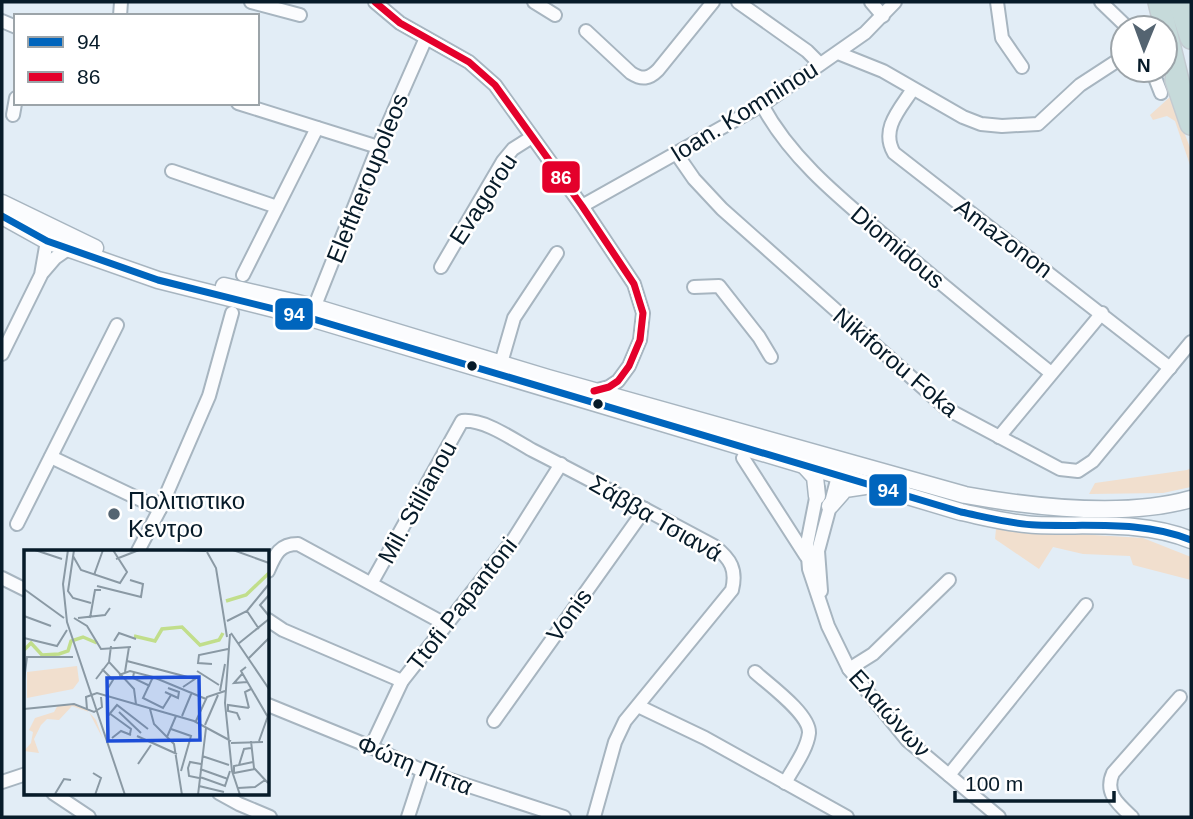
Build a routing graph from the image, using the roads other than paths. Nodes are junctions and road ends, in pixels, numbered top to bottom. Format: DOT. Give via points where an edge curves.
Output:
graph roads {
  1 [pos="251,2"];
  2 [pos="375,2"];
  3 [pos="534,2"];
  4 [pos="713,2"];
  5 [pos="738,2"];
  6 [pos="871,2"];
  7 [pos="895,2"];
  8 [pos="997,2"];
  9 [pos="1160,2"];
  10 [pos="1179,2"];
  11 [pos="300,15"];
  12 [pos="555,16"];
  13 [pos="883,16"];
  14 [pos="586,31"];
  15 [pos="426,38"];
  16 [pos="1191,38"];
  17 [pos="838,52"];
  18 [pos="820,64"];
  19 [pos="1109,66"];
  20 [pos="1022,67"];
  21 [pos="1164,84"];
  22 [pos="1170,84"];
  23 [pos="913,89"];
  24 [pos="1171,93"];
  25 [pos="15,105"];
  26 [pos="244,105"];
  27 [pos="762,105"];
  28 [pos="13,115"];
  29 [pos="1191,124"];
  30 [pos="317,128"];
  31 [pos="532,137"];
  32 [pos="378,148"];
  33 [pos="676,153"];
  34 [pos="172,171"];
  35 [pos="2,203"];
  36 [pos="582,206"];
  37 [pos="276,207"];
  38 [pos="2,216"];
  39 [pos="47,241"];
  40 [pos="68,249"];
  41 [pos="557,253"];
  42 [pos="440,267"];
  43 [pos="41,275"];
  44 [pos="243,275"];
  45 [pos="694,287"];
  46 [pos="232,313"];
  47 [pos="312,313"];
  48 [pos="1102,313"];
  49 [pos="117,325"];
  50 [pos="1191,342"];
  51 [pos="2,354"];
  52 [pos="771,357"];
  53 [pos="501,363"];
  54 [pos="629,366"];
  55 [pos="1170,368"];
  56 [pos="1051,373"];
  57 [pos="594,391"];
  58 [pos="636,403"];
  59 [pos="462,421"];
  60 [pos="999,437"];
  61 [pos="51,457"];
  62 [pos="743,458"];
  63 [pos="561,464"];
  64 [pos="824,464"];
  65 [pos="804,465"];
  66 [pos="840,469"];
  67 [pos="871,486"];
  68 [pos="1191,499"];
  69 [pos="823,501"];
  70 [pos="160,509"];
  71 [pos="645,509"];
  72 [pos="17,524"];
  73 [pos="1191,540"];
  74 [pos="139,550"];
  75 [pos="807,557"];
  76 [pos="270,566"];
  77 [pos="2,578"];
  78 [pos="949,580"];
  79 [pos="372,582"];
  80 [pos="24,589"];
  81 [pos="1086,605"];
  82 [pos="270,621"];
  83 [pos="445,624"];
  84 [pos="828,626"];
  85 [pos="849,669"];
  86 [pos="755,672"];
  87 [pos="402,681"];
  88 [pos="1180,697"];
  89 [pos="270,706"];
  90 [pos="638,706"];
  91 [pos="494,720"];
  92 [pos="371,747"];
  93 [pos="423,772"];
  94 [pos="24,775"];
  95 [pos="949,775"];
  96 [pos="2,782"];
  97 [pos="785,783"];
  98 [pos="55,794"];
  99 [pos="221,794"];
  100 [pos="89,817"];
  101 [pos="270,817"];
  102 [pos="408,817"];
  103 [pos="564,817"];
  104 [pos="594,817"];
  105 [pos="847,817"];
  106 [pos="999,817"];
  107 [pos="1132,817"];
  1 -- 11 [label="street"];
  2 -- 15 [label="street"];
  3 -- 12 [label="street"];
  4 -- 14 [label="street" via="649,77 631,73"];
  5 -- 18 [label="street"];
  6 -- 13 [label="street"];
  7 -- 13 [label="street, Ioan. Komninou"];
  8 -- 20 [label="street" via="1002,38"];
  9 -- 24 [label="highway"];
  10 -- 16 [label="highway"];
  13 -- 17 [label="street, Ioan. Komninou"];
  15 -- 31 [label="street" via="470,62 495,85"];
  15 -- 32 [label="street, Eleftheroupoleos"];
  17 -- 18 [label="street, Ioan. Komninou"];
  17 -- 23 [label="street"];
  18 -- 27 [label="street, Ioan. Komninou"];
  19 -- 23 [label="street" via="1033,125 981,124"];
  21 -- 24 [label="street"];
  22 -- 24 [label="highway"];
  23 -- 48 [label="street, Amazonon" via="889,129 894,153"];
  24 -- 29 [label="highway"];
  25 -- 28 [label="street"];
  26 -- 30 [label="street"];
  27 -- 33 [label="street, Ioan. Komninou"];
  27 -- 56 [label="street, Diomidous" via="789,146 836,194"];
  30 -- 32 [label="street"];
  30 -- 37 [label="street"];
  31 -- 36 [label="street"];
  31 -- 42 [label="street, Evagorou" via="503,161"];
  32 -- 47 [label="street, Eleftheroupoleos"];
  33 -- 36 [label="street, Ioan. Komninou"];
  33 -- 60 [label="street, Nikiforou Foka" via="722,209 928,394 955,415"];
  34 -- 37 [label="street"];
  35 -- 47 [label="main road" via="79,241 133,261"];
  36 -- 54 [label="street" via="634,284 642,304 642,332"];
  37 -- 44 [label="street"];
  38 -- 39 [label="main road"];
  39 -- 40 [label="main road"];
  39 -- 43 [label="street"];
  40 -- 43 [label="street"];
  40 -- 47 [label="main road" via="158,280"];
  41 -- 53 [label="street" via="518,312"];
  43 -- 51 [label="street"];
  45 -- 52 [label="street" via="719,286"];
  46 -- 70 [label="street" via="209,396"];
  47 -- 53 [label="main road"];
  47 -- 65 [label="main road"];
  48 -- 55 [label="street, Amazonon"];
  48 -- 56 [label="street"];
  49 -- 61 [label="street"];
  50 -- 55 [label="street, Nikiforou Foka"];
  53 -- 57 [label="main road"];
  54 -- 57 [label="street" via="614,385"];
  54 -- 58 [label="street" via="626,386"];
  55 -- 60 [label="street, Nikiforou Foka" via="1083,469 1060,469"];
  56 -- 60 [label="street"];
  57 -- 58 [label="main road"];
  58 -- 64 [label="main road"];
  59 -- 63 [label="street, Σάββα Τσιανά" via="483,425"];
  59 -- 79 [label="street, Mil. Stilianou"];
  61 -- 70 [label="street"];
  61 -- 72 [label="street"];
  62 -- 75 [label="street"];
  63 -- 71 [label="street, Σάββα Τσιανά"];
  63 -- 83 [label="street, Ttofi Papantoni" via="513,540"];
  64 -- 65 [label="main road"];
  64 -- 66 [label="main road"];
  64 -- 69 [label="street, Ελαιώνων"];
  65 -- 69 [label="main road" via="815,477"];
  66 -- 67 [label="main road"];
  66 -- 68 [label="main road" via="1032,507 1141,507"];
  66 -- 69 [label="street, Ελαιώνων"];
  67 -- 69 [label="main road" via="845,489"];
  67 -- 73 [label="main road" via="948,509 1032,525 1142,528"];
  69 -- 75 [label="street, Ελαιώνων"];
  69 -- 84 [label="street, Ελαιώνων" via="817,564"];
  70 -- 74 [label="street"];
  71 -- 90 [label="street, Σάββα Τσιανά" via="721,551 735,575 729,595"];
  71 -- 91 [label="street, Vonis"];
  75 -- 84 [label="street, Ελαιώνων"];
  76 -- 79 [label="street" via="277,550 293,544"];
  77 -- 80 [label="street"];
  78 -- 85 [label="street" via="873,654"];
  79 -- 83 [label="street"];
  81 -- 95 [label="street"];
  82 -- 87 [label="street"];
  83 -- 87 [label="street, Ttofi Papantoni"];
  84 -- 85 [label="street, Ελαιώνων"];
  85 -- 95 [label="street, Ελαιώνων" via="907,740"];
  86 -- 97 [label="street" via="809,726 807,741"];
  87 -- 92 [label="street, Ttofi Papantoni"];
  88 -- 107 [label="street" via="1110,780 1110,793"];
  89 -- 92 [label="street, Φώτη Πίττα"];
  90 -- 97 [label="street"];
  90 -- 104 [label="street, Σάββα Τσιανά" via="615,742"];
  92 -- 93 [label="street, Φώτη Πίττα"];
  93 -- 102 [label="street"];
  93 -- 103 [label="street, Φώτη Πίττα"];
  94 -- 96 [label="street"];
  95 -- 106 [label="street, Ελαιώνων"];
  97 -- 105 [label="street"];
  98 -- 100 [label="street"];
  99 -- 101 [label="street"];
}
